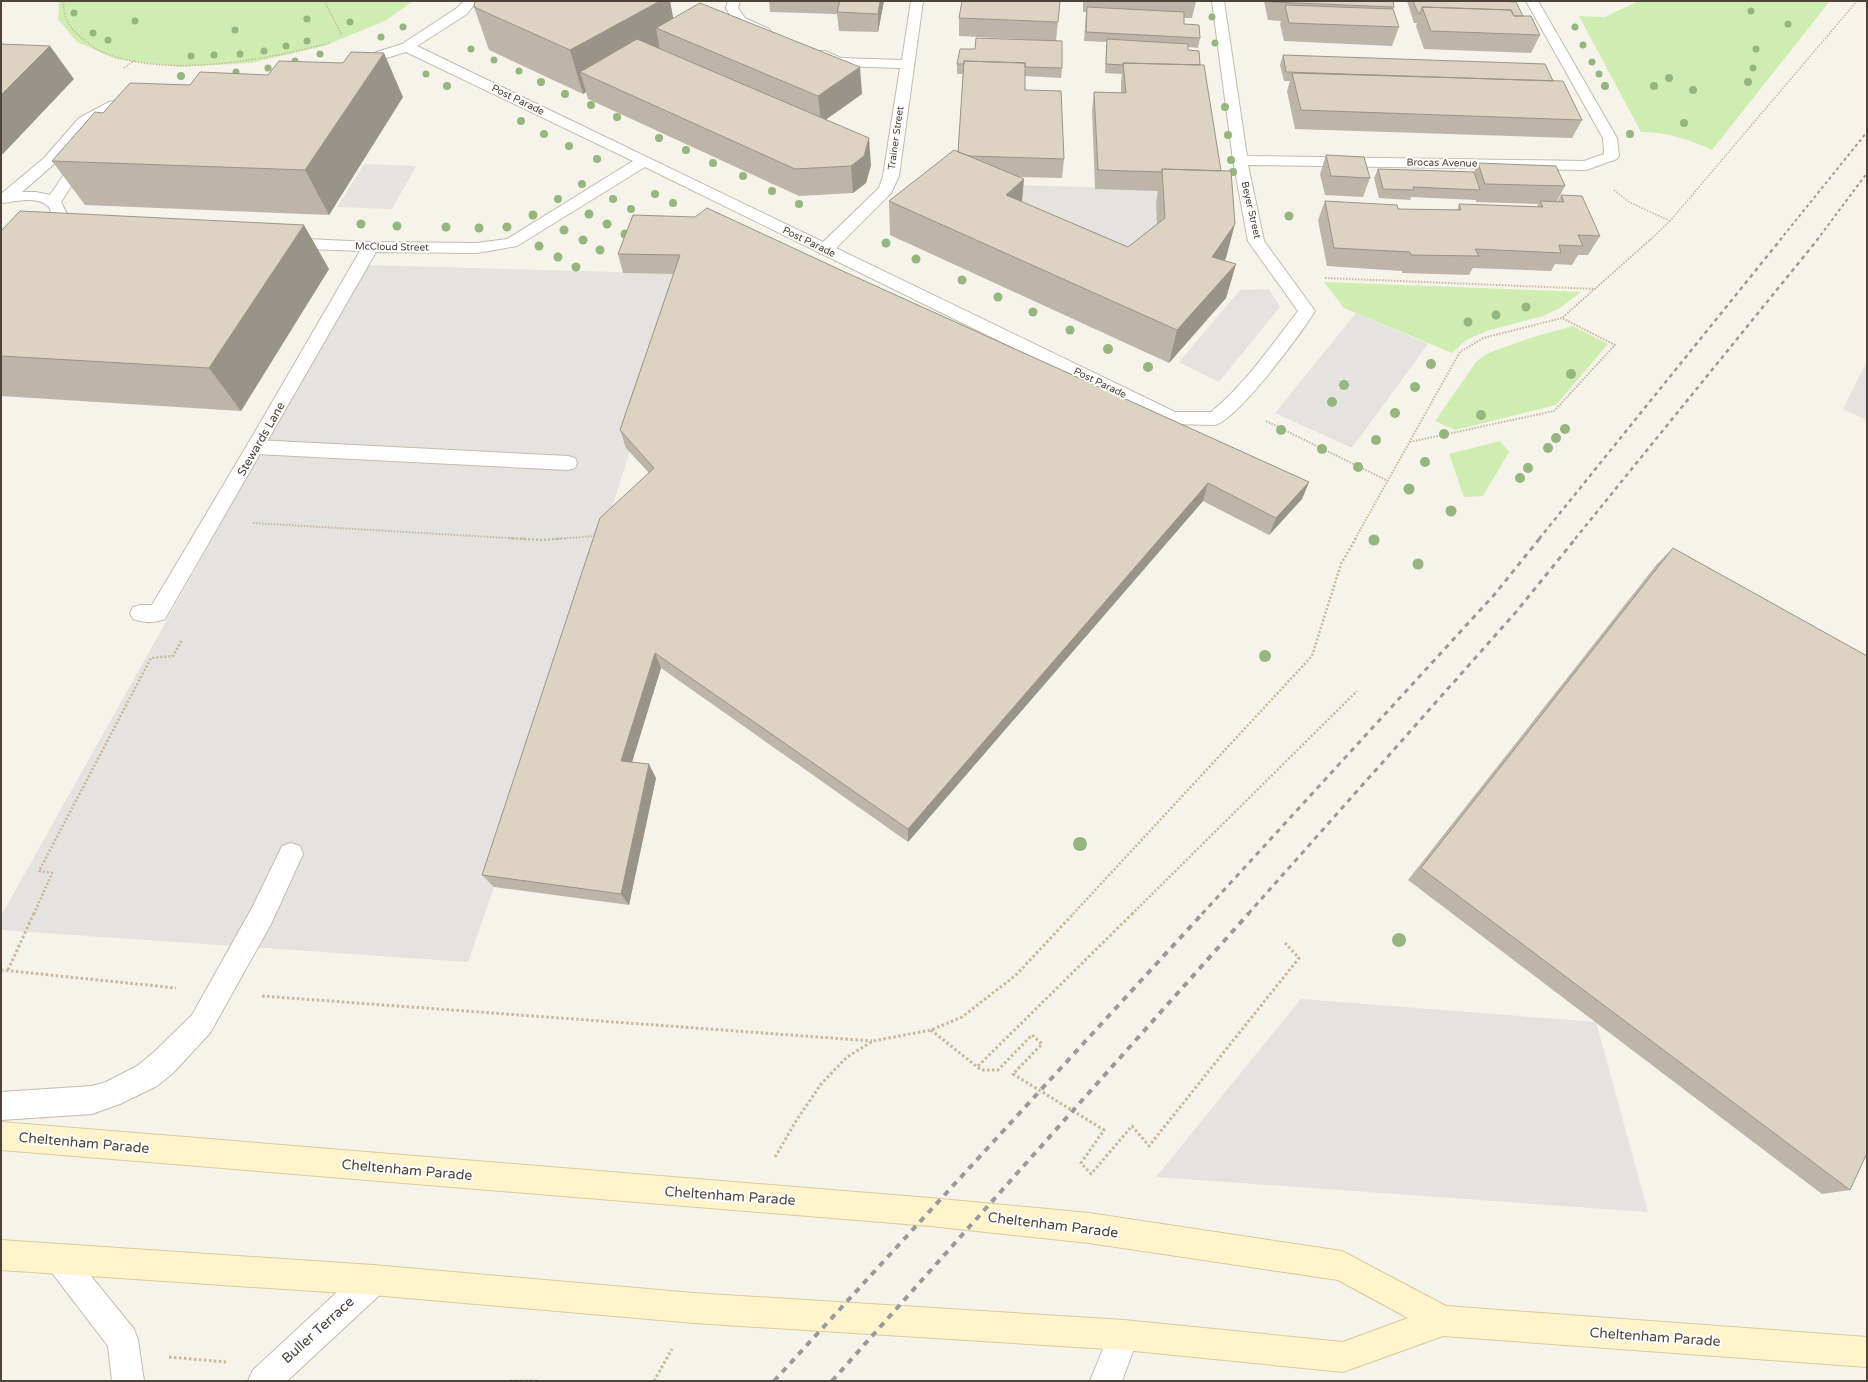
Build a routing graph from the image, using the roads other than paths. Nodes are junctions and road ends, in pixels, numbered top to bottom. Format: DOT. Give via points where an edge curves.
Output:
graph roads {
  1 [pos="471,1"];
  2 [pos="734,1"];
  3 [pos="917,1"];
  4 [pos="1218,1"];
  5 [pos="1532,1"];
  6 [pos="774,36"];
  7 [pos="407,47"];
  8 [pos="810,50"];
  9 [pos="908,64"];
  10 [pos="347,67"];
  11 [pos="143,107"];
  12 [pos="94,145"];
  13 [pos="1240,160"];
  14 [pos="644,161"];
  15 [pos="3,199"];
  16 [pos="53,202"];
  17 [pos="61,223"];
  18 [pos="267,242"];
  19 [pos="371,247"];
  20 [pos="824,250"];
  21 [pos="1215,418"];
  22 [pos="256,447"];
  23 [pos="568,463"];
  24 [pos="140,613"];
  25 [pos="291,854"];
  26 [pos="1,1106"];
  27 [pos="1,1136"];
  28 [pos="1,1255"];
  29 [pos="59,1259"];
  30 [pos="373,1280"];
  31 [pos="1443,1321"];
  32 [pos="1124,1335"];
  33 [pos="1867,1352"];
  34 [pos="128,1381"];
  35 [pos="264,1381"];
  36 [pos="1106,1381"];
  1 -- 7 [label="street" via="462,11"];
  2 -- 6 [label="street" via="732,8 740,21"];
  3 -- 9 [label="street, Trainer Street"];
  4 -- 13 [label="street, Beyer Street"];
  5 -- 13 [label="street, Brocas Avenue" via="1610,138 1612,156 1586,166"];
  7 -- 10 [label="street"];
  7 -- 14 [label="street, Post Parade"];
  8 -- 9 [label="street" via="839,62"];
  9 -- 20 [label="street, Trainer Street" via="891,176 886,190"];
  11 -- 15 [label="street" via="114,105 84,121 49,160"];
  12 -- 16 [label="street"];
  13 -- 21 [label="street, Beyer Street" via="1256,241 1307,311 1233,404"];
  14 -- 19 [label="street, McCloud Street" via="510,243 477,248"];
  14 -- 20 [label="street, Post Parade"];
  15 -- 16 [label="street" via="33,196"];
  16 -- 17 [label="street" via="59,209"];
  18 -- 19 [label="street, McCloud Street"];
  19 -- 22 [label="street, Stewards Lane"];
  20 -- 21 [label="street, Post Parade" via="1172,418"];
  22 -- 23 [label="street"];
  22 -- 24 [label="street, Stewards Lane" via="158,613"];
  25 -- 26 [label="street" via="262,915 201,1024 163,1064 147,1076 92,1100"];
  27 -- 31 [label="main road, Cheltenham Parade" via="979,1216 1057,1225 1342,1266"];
  28 -- 29 [label="main road, Cheltenham Parade"];
  29 -- 30 [label="main road, Cheltenham Parade"];
  29 -- 34 [label="street" via="123,1340"];
  30 -- 32 [label="main road, Cheltenham Parade" via="694,1308"];
  30 -- 35 [label="street, Buller Terrace"];
  31 -- 32 [label="main road, Cheltenham Parade" via="1343,1357"];
  31 -- 33 [label="main road, Cheltenham Parade"];
  32 -- 36 [label="street"];
}
